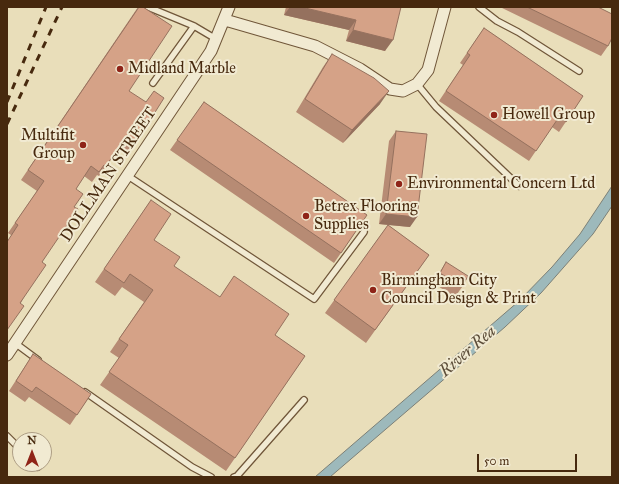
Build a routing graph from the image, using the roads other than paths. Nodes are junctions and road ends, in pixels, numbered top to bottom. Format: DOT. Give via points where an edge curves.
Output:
graph roads {
  1 [pos="148,7"];
  2 [pos="229,7"];
  3 [pos="445,7"];
  4 [pos="479,7"];
  5 [pos="225,20"];
  6 [pos="194,26"];
  7 [pos="216,40"];
  8 [pos="579,71"];
  9 [pos="153,83"];
  10 [pos="417,84"];
  11 [pos="128,176"];
  12 [pos="519,186"];
  13 [pos="364,232"];
  14 [pos="15,343"];
  15 [pos="7,355"];
  16 [pos="46,366"];
  17 [pos="78,387"];
  18 [pos="304,400"];
  19 [pos="210,477"];
  20 [pos="234,477"];
  1 -- 6 [label="lane"];
  2 -- 5 [label="street, DOLLMAN STREET"];
  3 -- 10 [label="street" via="428,70"];
  4 -- 8 [label="lane" via="497,21"];
  5 -- 7 [label="street, DOLLMAN STREET"];
  5 -- 10 [label="street" via="314,46 360,69 390,89 403,91"];
  6 -- 7 [label="lane"];
  6 -- 9 [label="lane"];
  7 -- 11 [label="street, DOLLMAN STREET"];
  10 -- 12 [label="lane" via="436,107"];
  11 -- 13 [label="lane" via="314,299"];
  11 -- 14 [label="street, DOLLMAN STREET"];
  14 -- 15 [label="street, DOLLMAN STREET"];
  14 -- 16 [label="lane"];
  17 -- 19 [label="lane"];
  18 -- 20 [label="lane"];
}
